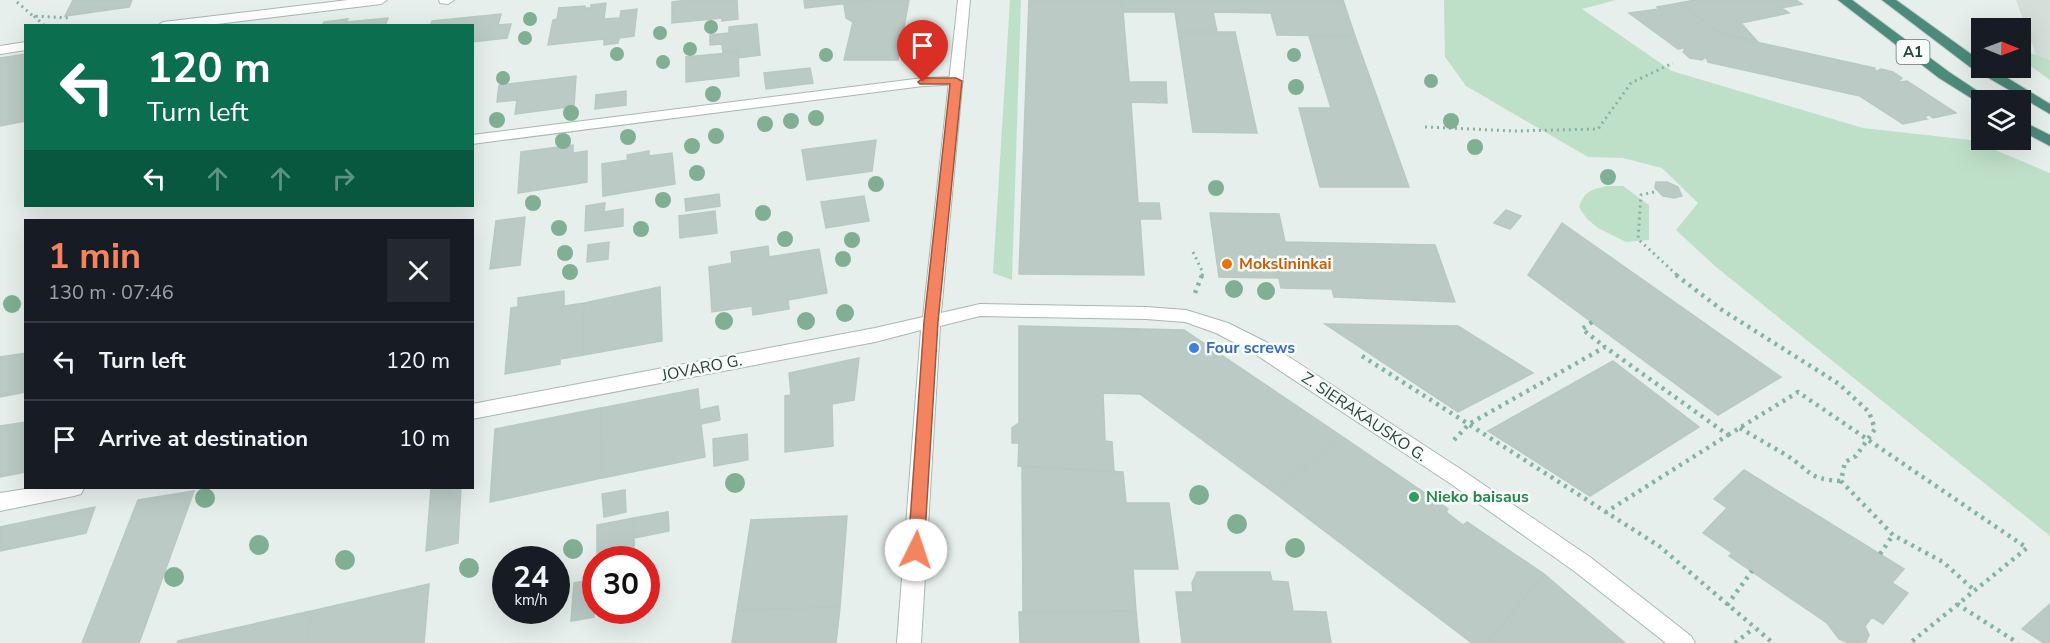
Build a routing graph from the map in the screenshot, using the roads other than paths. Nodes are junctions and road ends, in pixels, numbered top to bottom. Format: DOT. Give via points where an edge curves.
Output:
graph roads {
  1 [pos="381,0"];
  2 [pos="964,0"];
  3 [pos="1844,0"];
  4 [pos="1888,0"];
  5 [pos="180,24"];
  6 [pos="24,46"];
  7 [pos="0,50"];
  8 [pos="956,81"];
  9 [pos="1971,92"];
  10 [pos="2050,110"];
  11 [pos="2031,130"];
  12 [pos="474,140"];
  13 [pos="2050,141"];
  14 [pos="931,322"];
  15 [pos="474,412"];
  16 [pos="69,489"];
  17 [pos="0,502"];
  18 [pos="909,643"];
  19 [pos="1683,643"];
  1 -- 5 [label="street"];
  2 -- 8 [label="street"];
  3 -- 9 [label="highway, A1"];
  4 -- 10 [label="highway, A1" via="1975,64"];
  6 -- 7 [label="street"];
  8 -- 12 [label="street"];
  8 -- 14 [label="street"];
  11 -- 13 [label="highway"];
  14 -- 15 [label="street, JOVARO G."];
  14 -- 18 [label="street"];
  14 -- 19 [label="street, Z. SIERAKAUSKO G." via="980,310 1146,313 1186,316 1222,328 1259,347 1573,557"];
  16 -- 17 [label="street"];
}
